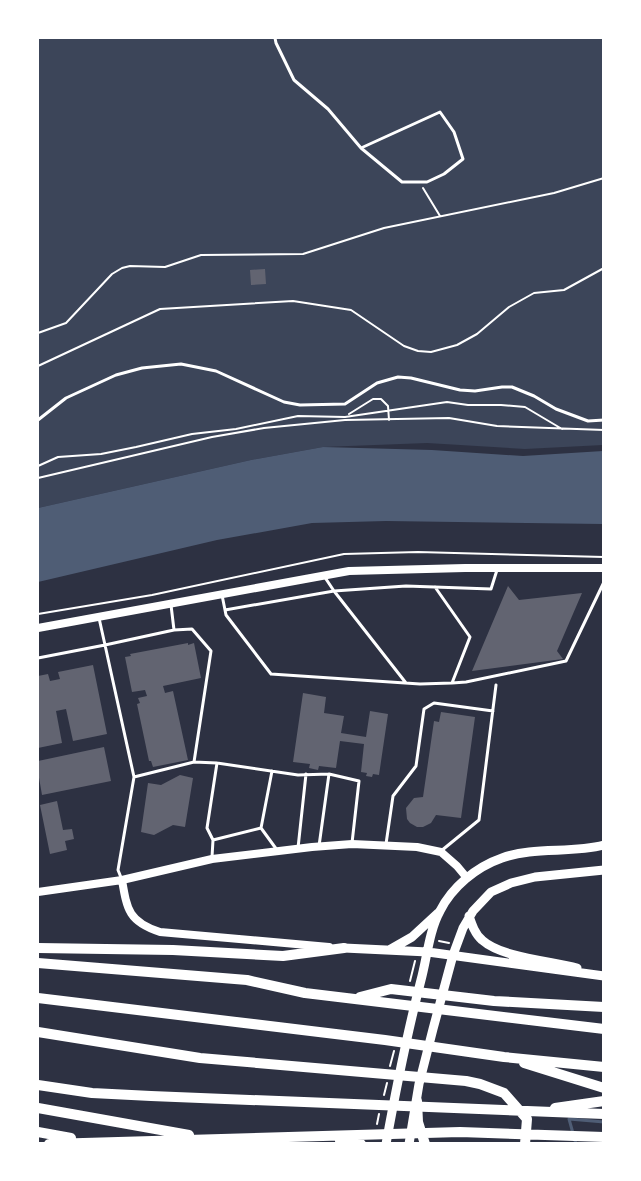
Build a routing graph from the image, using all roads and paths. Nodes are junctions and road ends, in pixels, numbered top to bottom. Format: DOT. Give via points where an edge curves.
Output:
graph roads {
  1 [pos="275,38"];
  2 [pos="361,148"];
  3 [pos="604,178"];
  4 [pos="416,182"];
  5 [pos="441,217"];
  6 [pos="604,268"];
  7 [pos="38,334"];
  8 [pos="38,366"];
  9 [pos="389,410"];
  10 [pos="349,414"];
  11 [pos="345,418"];
  12 [pos="38,420"];
  13 [pos="389,420"];
  14 [pos="604,420"];
  15 [pos="564,430"];
  16 [pos="604,430"];
  17 [pos="38,466"];
  18 [pos="38,478"];
  19 [pos="604,557"];
  20 [pos="498,568"];
  21 [pos="604,568"];
  22 [pos="324,575"];
  23 [pos="604,582"];
  24 [pos="434,587"];
  25 [pos="334,591"];
  26 [pos="222,595"];
  27 [pos="171,604"];
  28 [pos="225,610"];
  29 [pos="38,614"];
  30 [pos="99,617"];
  31 [pos="38,628"];
  32 [pos="174,630"];
  33 [pos="105,645"];
  34 [pos="38,658"];
  35 [pos="407,683"];
  36 [pos="452,683"];
  37 [pos="496,685"];
  38 [pos="493,710"];
  39 [pos="194,762"];
  40 [pos="217,763"];
  41 [pos="272,771"];
  42 [pos="306,774"];
  43 [pos="330,774"];
  44 [pos="134,777"];
  45 [pos="261,828"];
  46 [pos="213,840"];
  47 [pos="352,844"];
  48 [pos="386,845"];
  49 [pos="319,846"];
  50 [pos="604,846"];
  51 [pos="298,848"];
  52 [pos="277,851"];
  53 [pos="441,852"];
  54 [pos="212,860"];
  55 [pos="604,870"];
  56 [pos="467,878"];
  57 [pos="122,880"];
  58 [pos="38,892"];
  59 [pos="440,911"];
  60 [pos="469,916"];
  61 [pos="437,941"];
  62 [pos="449,943"];
  63 [pos="38,948"];
  64 [pos="344,948"];
  65 [pos="389,950"];
  66 [pos="428,952"];
  67 [pos="453,955"];
  68 [pos="38,963"];
  69 [pos="604,976"];
  70 [pos="38,998"];
  71 [pos="354,998"];
  72 [pos="604,1007"];
  73 [pos="604,1029"];
  74 [pos="38,1032"];
  75 [pos="504,1057"];
  76 [pos="604,1067"];
  77 [pos="38,1086"];
  78 [pos="604,1088"];
  79 [pos="416,1101"];
  80 [pos="604,1101"];
  81 [pos="38,1108"];
  82 [pos="526,1112"];
  83 [pos="604,1114"];
  84 [pos="388,1131"];
  85 [pos="38,1132"];
  86 [pos="604,1137"];
  87 [pos="302,1138"];
  88 [pos="50,1144"];
  89 [pos="100,1144"];
  90 [pos="240,1144"];
  91 [pos="360,1144"];
  92 [pos="380,1144"];
  93 [pos="386,1144"];
  94 [pos="409,1144"];
  95 [pos="425,1144"];
  96 [pos="525,1144"];
  1 -- 2 [label="lane" via="294,80 328,109"];
  2 -- 4 [label="lane" via="402,182"];
  2 -- 4 [label="lane" via="440,112 454,132 464,159 444,174 427,182"];
  3 -- 5 [label="path" via="554,193"];
  4 -- 5 [label="path" via="426,190"];
  5 -- 7 [label="path" via="384,228 303,254 201,255 165,267 122,268 112,274 66,322"];
  6 -- 8 [label="path" via="564,290 534,293 477,334 457,345 431,352 404,346 351,310 293,301 160,309"];
  9 -- 10 [label="path" via="384,401 377,399"];
  9 -- 11 [label="path"];
  9 -- 13 [label="path"];
  9 -- 15 [label="path" via="447,402 525,407"];
  11 -- 13 [label="path"];
  11 -- 17 [label="path" via="298,416 101,454 58,457"];
  11 -- 18 [label="path" via="212,436"];
  12 -- 14 [label="lane" via="66,398 116,375 142,368 182,364 216,371 284,402 300,405 345,404 377,383 411,378 460,390 512,387 588,421"];
  13 -- 15 [label="path" via="449,418 497,426"];
  15 -- 16 [label="path"];
  19 -- 29 [label="path" via="344,554 152,595"];
  20 -- 21 [label="street"];
  20 -- 22 [label="street" via="349,571"];
  20 -- 24 [label="lane" via="491,589"];
  22 -- 25 [label="lane"];
  22 -- 26 [label="street"];
  23 -- 36 [label="lane" via="566,661"];
  24 -- 25 [label="lane"];
  24 -- 36 [label="lane" via="470,637"];
  25 -- 28 [label="lane"];
  25 -- 35 [label="lane"];
  26 -- 27 [label="street"];
  26 -- 28 [label="lane"];
  27 -- 30 [label="street"];
  27 -- 32 [label="lane"];
  28 -- 35 [label="lane" via="271,674"];
  30 -- 31 [label="street"];
  30 -- 33 [label="lane"];
  32 -- 33 [label="lane"];
  32 -- 39 [label="lane" via="192,629 210,651"];
  33 -- 34 [label="lane"];
  33 -- 44 [label="lane"];
  35 -- 36 [label="lane"];
  37 -- 38 [label="lane"];
  38 -- 48 [label="lane" via="434,703 424,709 416,766 392,796"];
  38 -- 53 [label="lane" via="479,820"];
  39 -- 40 [label="lane"];
  39 -- 44 [label="lane"];
  40 -- 41 [label="lane"];
  40 -- 46 [label="lane" via="207,828"];
  41 -- 42 [label="lane"];
  41 -- 45 [label="lane"];
  42 -- 43 [label="lane"];
  42 -- 51 [label="lane"];
  43 -- 47 [label="lane" via="359,781"];
  43 -- 49 [label="lane"];
  44 -- 57 [label="lane" via="118,870"];
  45 -- 46 [label="lane"];
  45 -- 52 [label="lane"];
  46 -- 54 [label="lane"];
  47 -- 48 [label="street"];
  47 -- 49 [label="street"];
  48 -- 53 [label="street"];
  49 -- 51 [label="street"];
  50 -- 56 [label="main road" via="540,851 502,858"];
  51 -- 52 [label="street"];
  52 -- 54 [label="street"];
  53 -- 56 [label="street"];
  54 -- 57 [label="street"];
  55 -- 60 [label="main road" via="535,877 511,883 491,892"];
  56 -- 59 [label="main road" via="455,888"];
  57 -- 58 [label="street"];
  57 -- 64 [label="street" via="126,904 132,916 146,927 160,932"];
  59 -- 65 [label="main road" via="412,937"];
  59 -- 66 [label="main road"];
  60 -- 67 [label="main road"];
  60 -- 69 [label="main road" via="481,938 498,949"];
  61 -- 62 [label="path"];
  63 -- 64 [label="highway" via="283,956"];
  64 -- 65 [label="main road"];
  65 -- 66 [label="main road"];
  66 -- 67 [label="main road"];
  66 -- 84 [label="main road"];
  67 -- 69 [label="main road"];
  67 -- 79 [label="main road"];
  68 -- 71 [label="highway" via="247,980"];
  70 -- 75 [label="highway"];
  71 -- 72 [label="highway" via="391,989 494,1001"];
  71 -- 73 [label="highway"];
  74 -- 96 [label="highway" via="200,1058 480,1084 504,1093 527,1119"];
  75 -- 76 [label="highway"];
  75 -- 78 [label="highway"];
  77 -- 82 [label="highway" via="178,1098"];
  79 -- 94 [label="main road"];
  79 -- 95 [label="highway"];
  80 -- 82 [label="highway"];
  81 -- 90 [label="highway"];
  82 -- 83 [label="highway"];
  84 -- 92 [label="highway"];
  84 -- 93 [label="main road"];
  85 -- 89 [label="highway"];
  86 -- 87 [label="highway" via="452,1132"];
  87 -- 88 [label="highway"];
  87 -- 91 [label="highway"];
}
